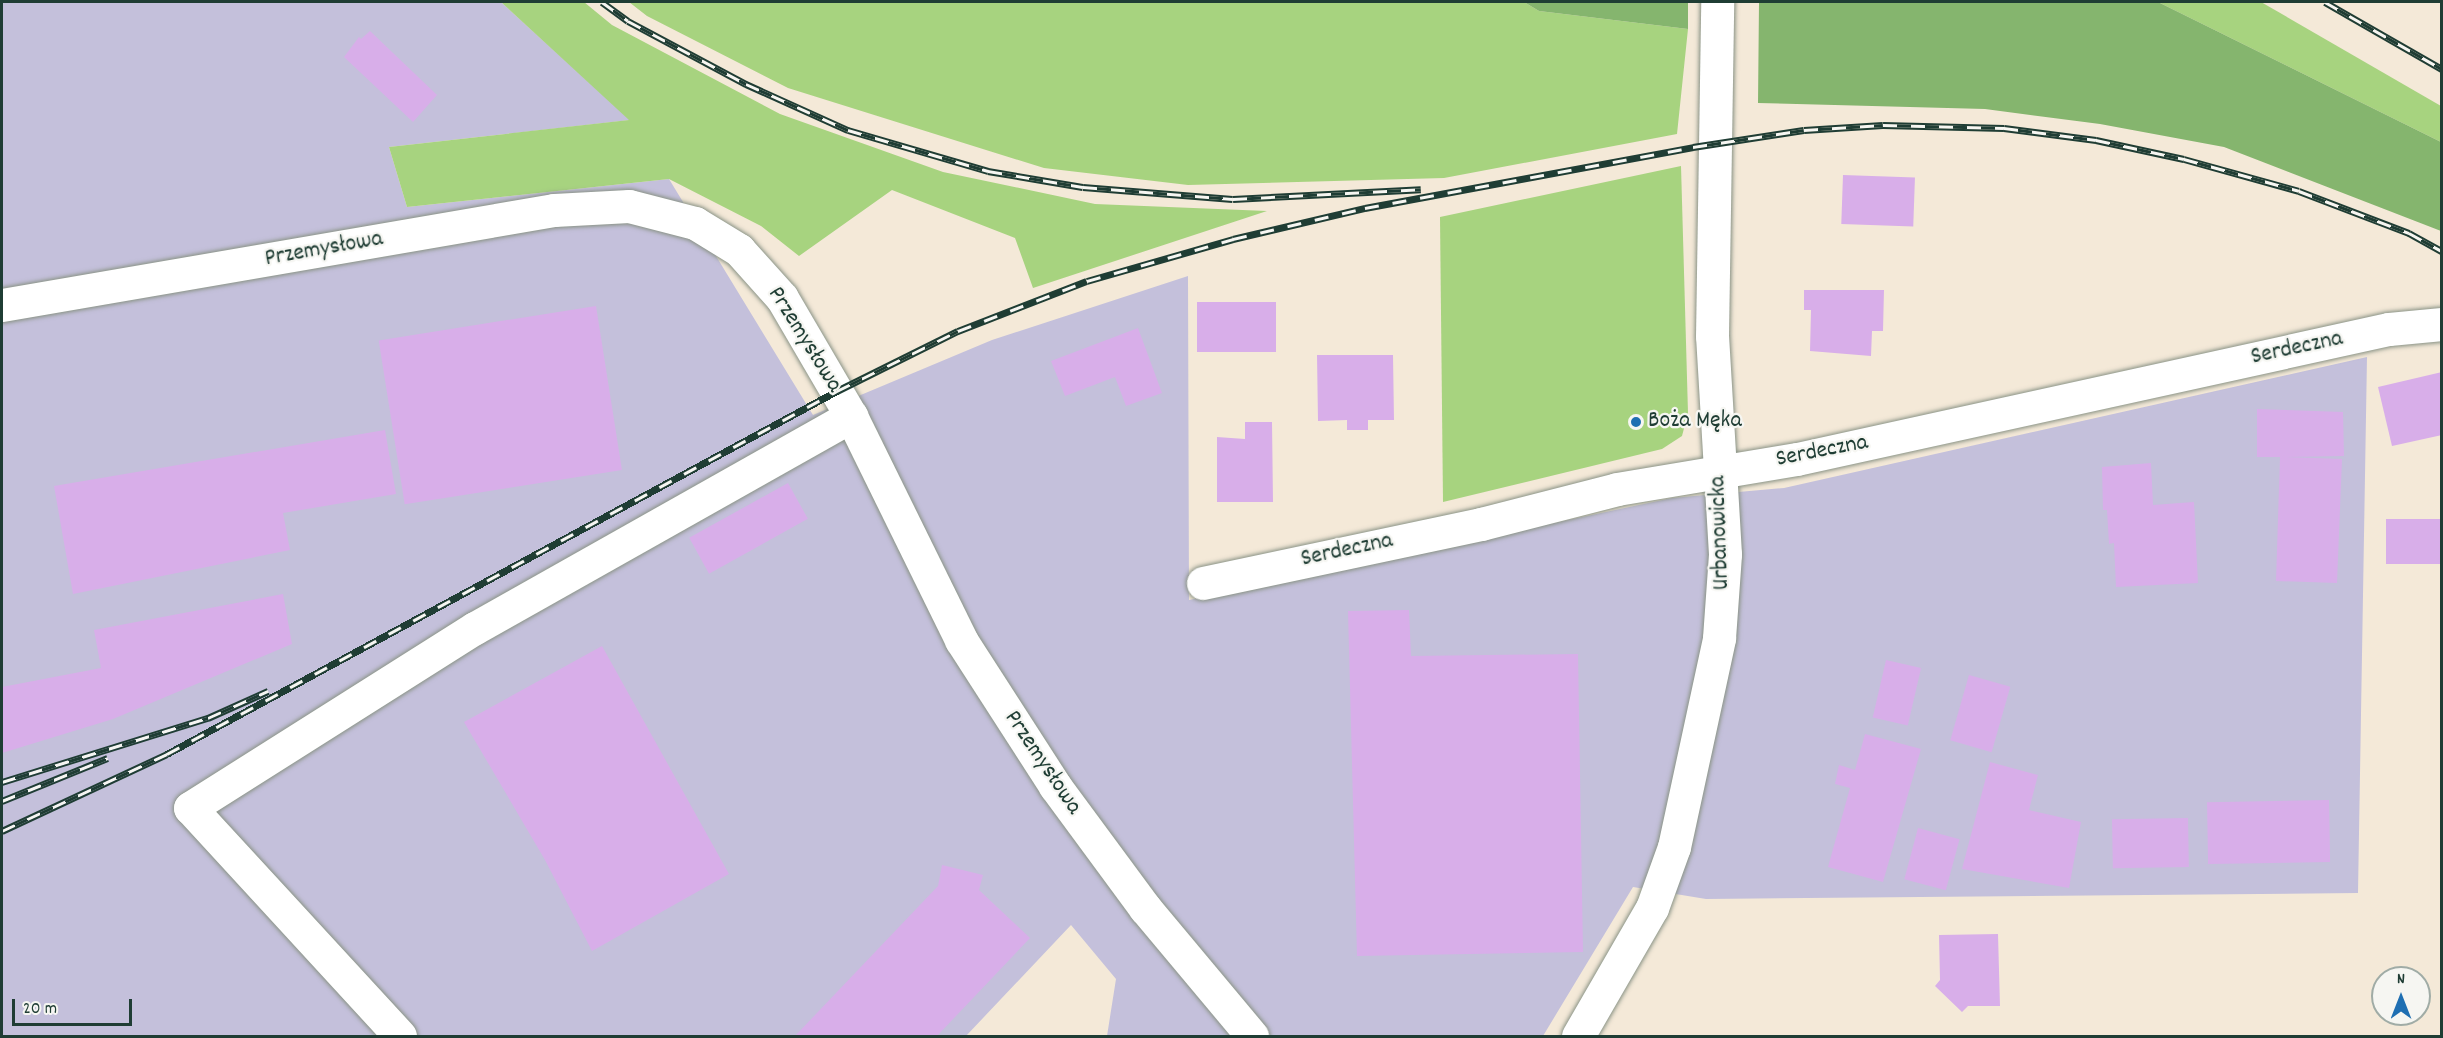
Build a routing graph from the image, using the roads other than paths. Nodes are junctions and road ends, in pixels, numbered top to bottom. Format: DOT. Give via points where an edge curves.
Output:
graph roads {
  1 [pos="1717,2"];
  2 [pos="2,305"];
  3 [pos="2442,324"];
  4 [pos="851,416"];
  5 [pos="1720,470"];
  6 [pos="1203,583"];
  7 [pos="400,1036"];
  8 [pos="1252,1036"];
  9 [pos="1578,1036"];
  1 -- 5 [label="street, Urbanowicka" via="1712,336"];
  2 -- 4 [label="street, Przemysłowa" via="554,210 629,206 695,224 739,250 782,298"];
  3 -- 5 [label="street, Serdeczna" via="2389,328 1797,459"];
  4 -- 7 [label="street" via="475,628 190,808"];
  4 -- 8 [label="street, Przemysłowa" via="961,640 1017,728 1145,908"];
  5 -- 6 [label="street, Serdeczna" via="1617,489 1481,524"];
  5 -- 9 [label="street, Urbanowicka" via="1725,554 1719,638 1674,847 1652,908"];
}
